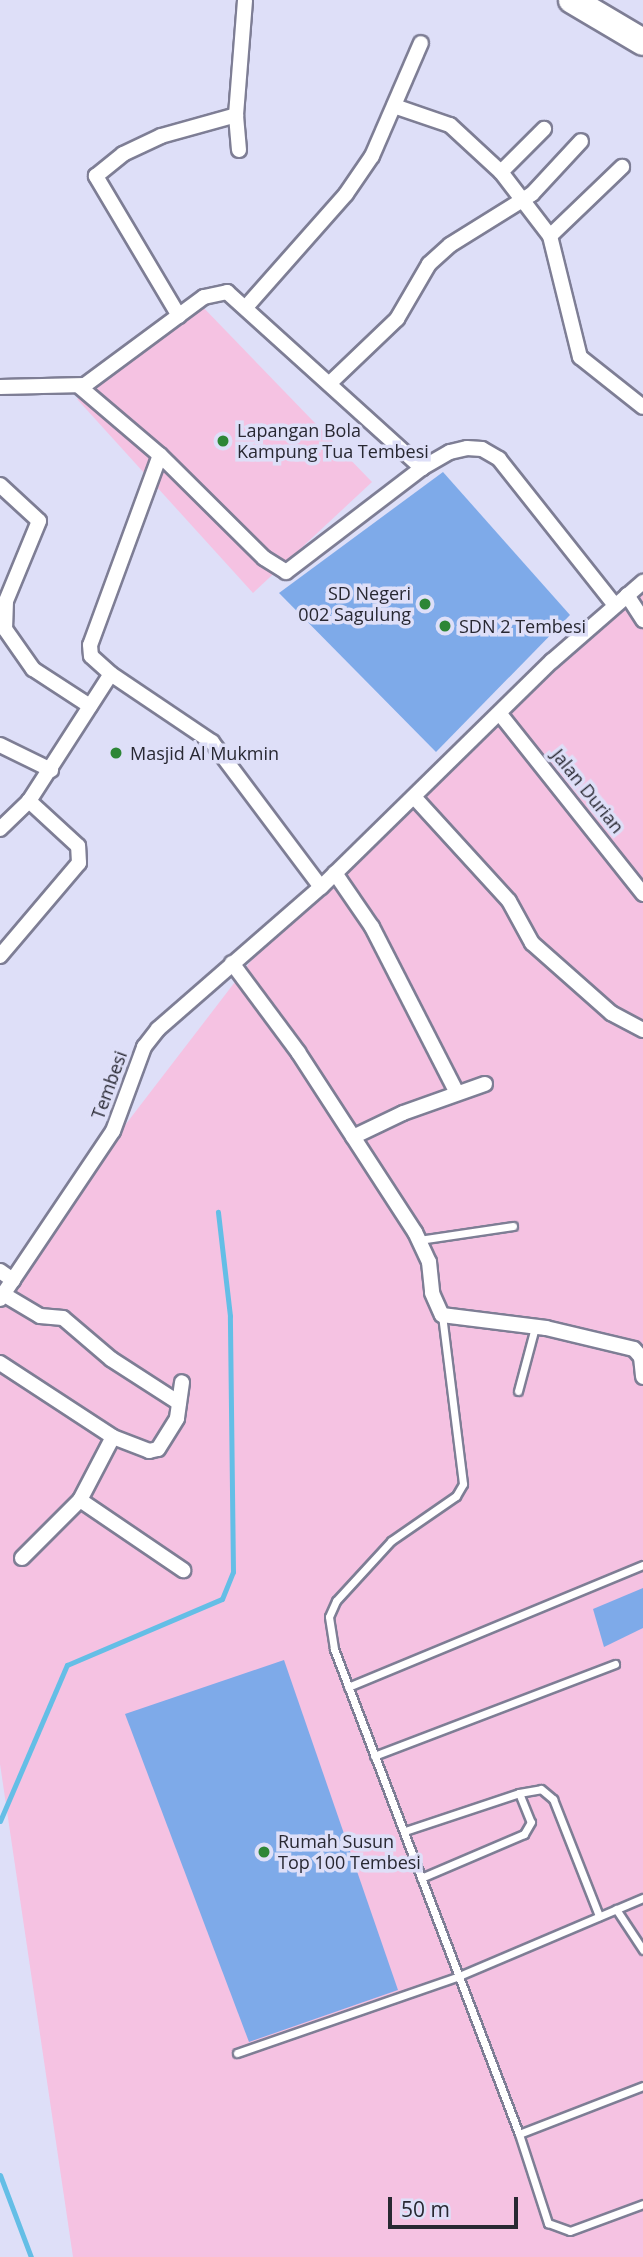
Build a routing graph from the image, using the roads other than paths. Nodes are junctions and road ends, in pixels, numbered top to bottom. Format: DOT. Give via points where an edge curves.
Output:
graph roads {
  1 [pos="245,0"];
  2 [pos="572,0"];
  3 [pos="643,42"];
  4 [pos="421,43"];
  5 [pos="397,107"];
  6 [pos="236,115"];
  7 [pos="544,129"];
  8 [pos="581,141"];
  9 [pos="239,150"];
  10 [pos="622,167"];
  11 [pos="501,172"];
  12 [pos="522,201"];
  13 [pos="551,236"];
  14 [pos="247,306"];
  15 [pos="179,316"];
  16 [pos="330,383"];
  17 [pos="80,387"];
  18 [pos="1,390"];
  19 [pos="643,407"];
  20 [pos="160,455"];
  21 [pos="422,468"];
  22 [pos="0,485"];
  23 [pos="643,582"];
  24 [pos="627,594"];
  25 [pos="614,604"];
  26 [pos="643,620"];
  27 [pos="111,674"];
  28 [pos="90,706"];
  29 [pos="500,714"];
  30 [pos="0,745"];
  31 [pos="51,770"];
  32 [pos="415,798"];
  33 [pos="29,801"];
  34 [pos="0,829"];
  35 [pos="335,873"];
  36 [pos="321,887"];
  37 [pos="643,894"];
  38 [pos="0,956"];
  39 [pos="232,963"];
  40 [pos="643,1030"];
  41 [pos="485,1084"];
  42 [pos="457,1093"];
  43 [pos="353,1137"];
  44 [pos="513,1226"];
  45 [pos="419,1240"];
  46 [pos="0,1271"];
  47 [pos="13,1280"];
  48 [pos="2,1297"];
  49 [pos="442,1315"];
  50 [pos="535,1326"];
  51 [pos="0,1363"];
  52 [pos="643,1377"];
  53 [pos="182,1382"];
  54 [pos="518,1391"];
  55 [pos="179,1403"];
  56 [pos="113,1437"];
  57 [pos="80,1500"];
  58 [pos="22,1558"];
  59 [pos="643,1565"];
  60 [pos="183,1570"];
  61 [pos="614,1664"];
  62 [pos="348,1687"];
  63 [pos="374,1756"];
  64 [pos="519,1793"];
  65 [pos="405,1831"];
  66 [pos="421,1878"];
  67 [pos="643,1898"];
  68 [pos="616,1909"];
  69 [pos="599,1916"];
  70 [pos="643,1950"];
  71 [pos="458,1976"];
  72 [pos="237,2053"];
  73 [pos="643,2086"];
  74 [pos="519,2134"];
  75 [pos="643,2204"];
  1 -- 6 [label="street"];
  2 -- 3 [label="highway"];
  4 -- 5 [label="street"];
  5 -- 11 [label="street" via="450,125"];
  5 -- 14 [label="street" via="346,194"];
  6 -- 9 [label="street"];
  6 -- 15 [label="street" via="161,136 123,154 96,176"];
  7 -- 11 [label="street"];
  8 -- 12 [label="street" via="548,181"];
  10 -- 13 [label="street"];
  11 -- 12 [label="street"];
  12 -- 13 [label="street"];
  12 -- 16 [label="street" via="450,245 429,264 397,319"];
  13 -- 19 [label="street" via="580,357"];
  14 -- 15 [label="street" via="233,294 220,292 204,297"];
  14 -- 16 [label="street"];
  15 -- 17 [label="street"];
  16 -- 21 [label="street"];
  17 -- 18 [label="street"];
  17 -- 20 [label="street"];
  20 -- 21 [label="street" via="264,558 286,572"];
  20 -- 27 [label="street" via="90,645 91,656"];
  21 -- 25 [label="street" via="467,448 481,449 499,459"];
  22 -- 28 [label="street" via="39,521 6,601 5,629 33,669"];
  23 -- 24 [label="street, Tembesi"];
  24 -- 25 [label="street, Tembesi"];
  24 -- 26 [label="street"];
  25 -- 29 [label="street, Tembesi"];
  27 -- 28 [label="street"];
  27 -- 36 [label="street" via="212,742"];
  28 -- 31 [label="street"];
  29 -- 32 [label="street, Tembesi"];
  29 -- 37 [label="street, Jalan Durian"];
  30 -- 31 [label="street"];
  31 -- 33 [label="street"];
  32 -- 35 [label="street, Tembesi"];
  32 -- 40 [label="street" via="509,901 532,943 611,1013"];
  33 -- 34 [label="street"];
  33 -- 38 [label="street" via="78,846 81,857"];
  35 -- 36 [label="street, Tembesi"];
  35 -- 42 [label="street" via="372,927"];
  36 -- 39 [label="street, Tembesi"];
  39 -- 43 [label="street"];
  39 -- 47 [label="street, Tembesi" via="145,1047 113,1131"];
  41 -- 42 [label="street"];
  42 -- 43 [label="street"];
  43 -- 45 [label="street"];
  44 -- 45 [label="lane"];
  45 -- 49 [label="street"];
  46 -- 47 [label="street"];
  47 -- 48 [label="street, Tembesi"];
  48 -- 55 [label="street" via="40,1316 63,1318 111,1359"];
  49 -- 50 [label="street"];
  49 -- 62 [label="lane" via="463,1485 456,1496 391,1541 336,1601 329,1625"];
  50 -- 52 [label="street" via="634,1349"];
  50 -- 54 [label="lane"];
  51 -- 56 [label="street"];
  53 -- 55 [label="street"];
  55 -- 56 [label="street" via="177,1418 156,1450 143,1450"];
  56 -- 57 [label="street"];
  57 -- 58 [label="street"];
  57 -- 60 [label="street"];
  59 -- 62 [label="lane"];
  61 -- 63 [label="lane"];
  62 -- 63 [label="lane"];
  63 -- 65 [label="lane"];
  64 -- 65 [label="lane"];
  64 -- 66 [label="lane" via="531,1822 524,1835"];
  64 -- 69 [label="lane" via="541,1789 553,1799"];
  65 -- 66 [label="lane"];
  66 -- 71 [label="lane"];
  67 -- 68 [label="lane"];
  68 -- 69 [label="lane"];
  68 -- 70 [label="lane"];
  69 -- 71 [label="lane"];
  71 -- 72 [label="lane"];
  71 -- 74 [label="lane"];
  73 -- 74 [label="lane"];
  74 -- 75 [label="lane" via="543,2212 555,2229 583,2228"];
}
